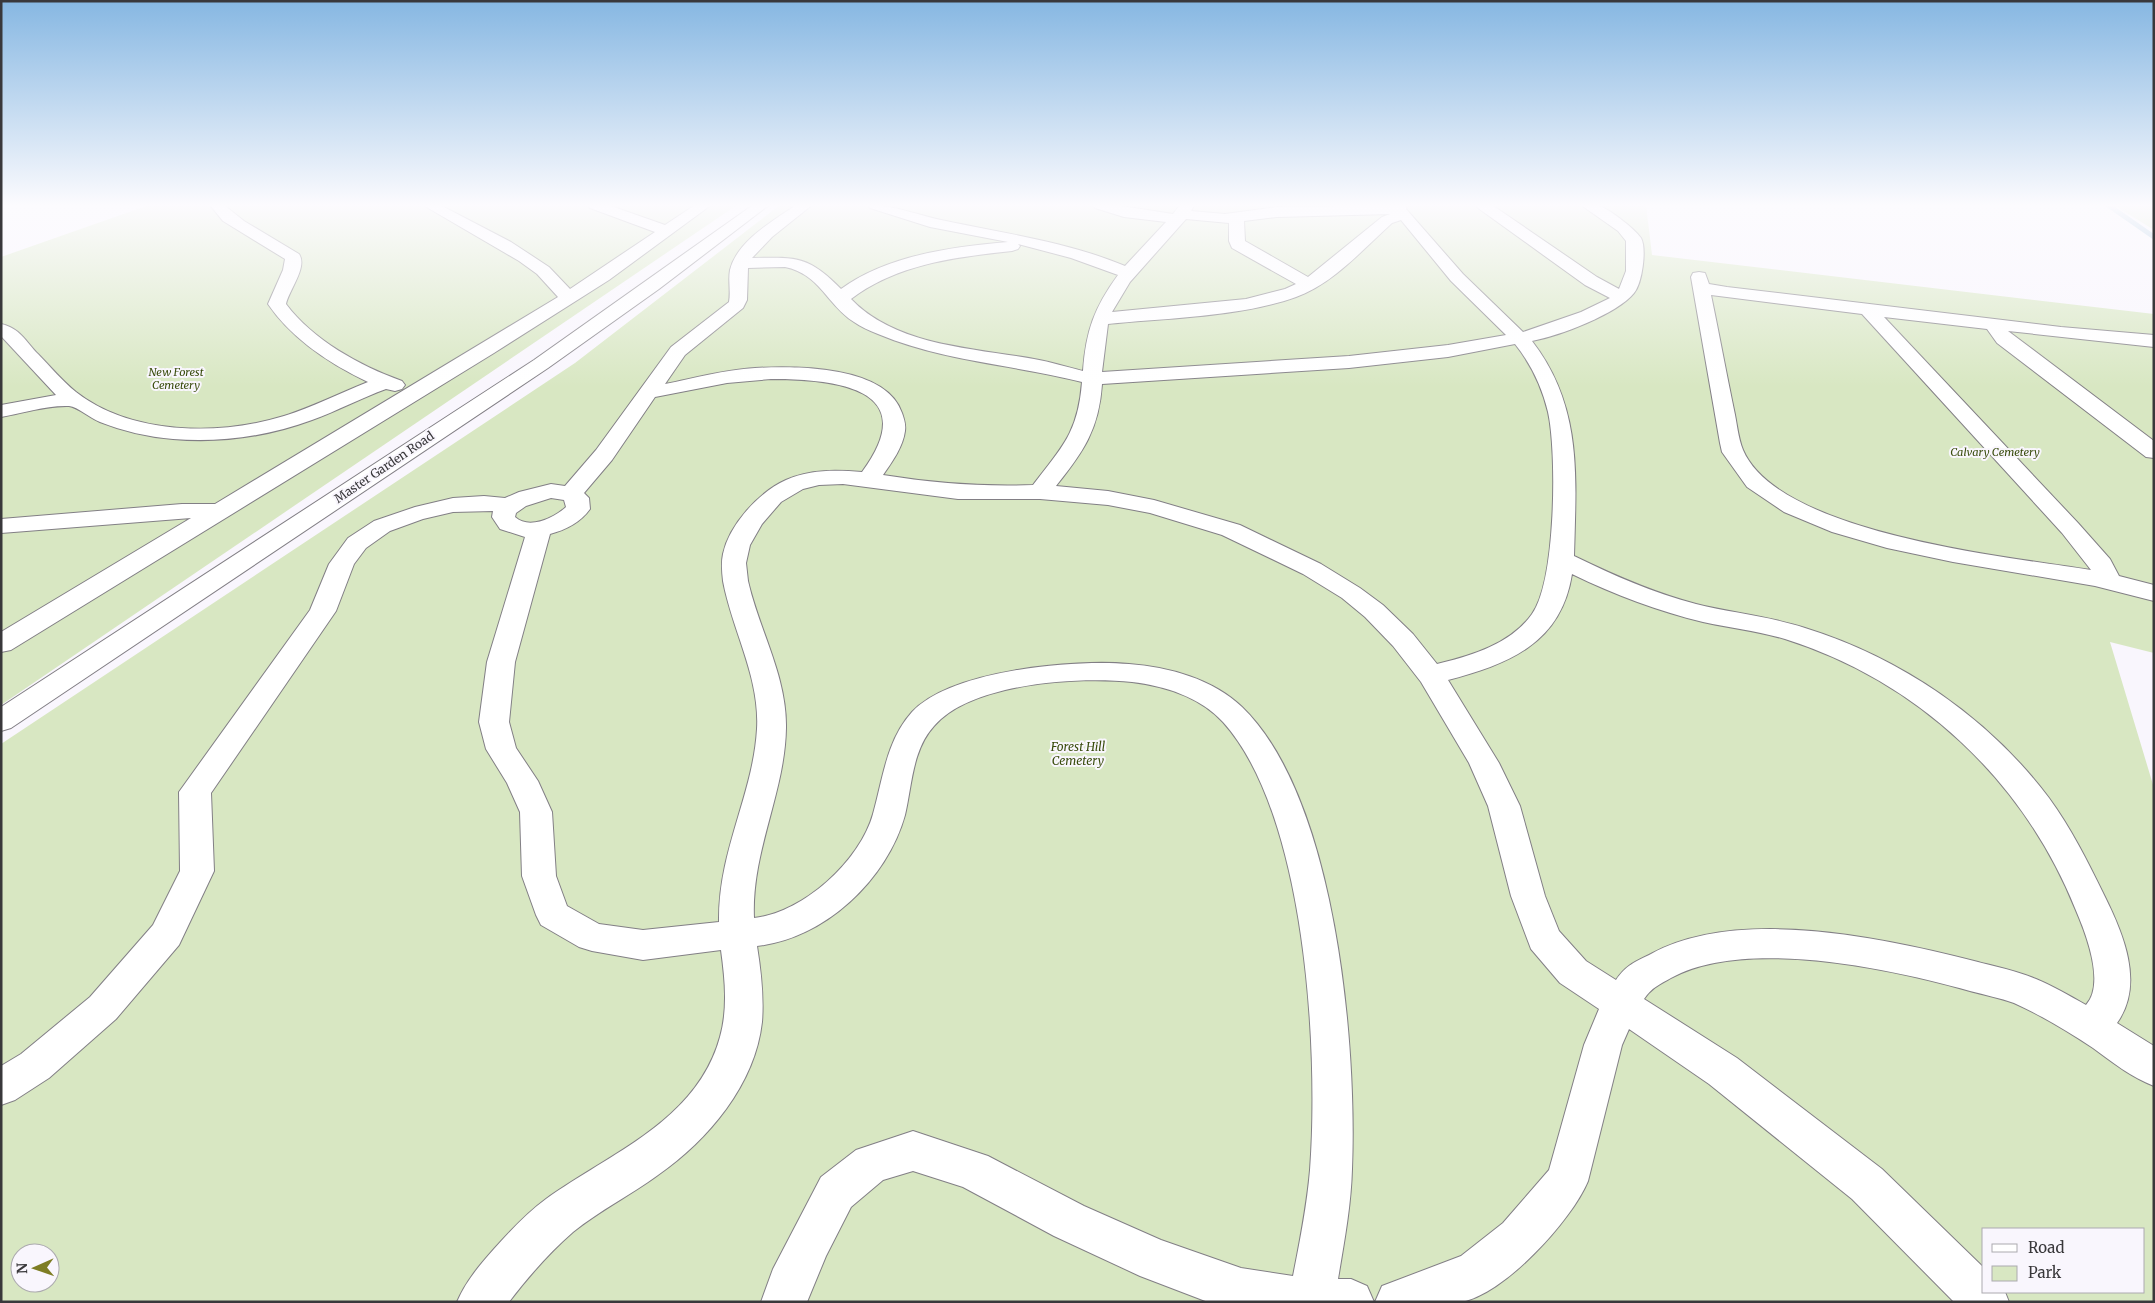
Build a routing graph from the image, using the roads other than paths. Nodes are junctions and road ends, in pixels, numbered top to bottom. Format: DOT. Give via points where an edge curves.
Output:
graph roads {
  1 [pos="294,266"];
  2 [pos="533,266"];
  3 [pos="615,266"];
  4 [pos="681,266"];
  5 [pos="740,266"];
  6 [pos="804,266"];
  7 [pos="905,266"];
  8 [pos="1109,266"];
  9 [pos="1136,266"];
  10 [pos="1276,266"];
  11 [pos="1334,266"];
  12 [pos="1446,266"];
  13 [pos="1570,266"];
  14 [pos="1634,266"];
  15 [pos="1129,274"];
  16 [pos="1310,284"];
  17 [pos="1620,297"];
  18 [pos="568,298"];
  19 [pos="839,299"];
  20 [pos="1868,310"];
  21 [pos="1101,319"];
  22 [pos="1994,326"];
  23 [pos="1,329"];
  24 [pos="1519,338"];
  25 [pos="2154,341"];
  26 [pos="1093,380"];
  27 [pos="385,382"];
  28 [pos="415,391"];
  29 [pos="649,392"];
  30 [pos="74,400"];
  31 [pos="1,411"];
  32 [pos="2154,452"];
  33 [pos="869,478"];
  34 [pos="1040,492"];
  35 [pos="571,494"];
  36 [pos="510,506"];
  37 [pos="216,511"];
  38 [pos="1,526"];
  39 [pos="539,529"];
  40 [pos="1562,560"];
  41 [pos="2109,581"];
  42 [pos="2154,593"];
  43 [pos="1,644"];
  44 [pos="1430,675"];
  45 [pos="1,722"];
  46 [pos="737,934"];
  47 [pos="1620,1005"];
  48 [pos="2092,1026"];
  49 [pos="2154,1068"];
  50 [pos="1,1087"];
  51 [pos="480,1302"];
  52 [pos="784,1302"];
  53 [pos="1325,1302"];
  54 [pos="1398,1302"];
  55 [pos="1986,1302"];
  1 -- 27 [label="street" via="279,291 277,304 283,315 319,345"];
  2 -- 18 [label="street" via="562,287"];
  3 -- 18 [label="street"];
  4 -- 45 [label="street, Master Garden Road" via="538,368 465,413"];
  5 -- 29 [label="street" via="737,304 678,351"];
  6 -- 19 [label="street" via="825,282"];
  7 -- 19 [label="street" via="872,277"];
  8 -- 15 [label="street"];
  9 -- 15 [label="street"];
  10 -- 16 [label="street"];
  11 -- 16 [label="street"];
  12 -- 24 [label="street"];
  13 -- 17 [label="street"];
  14 -- 17 [label="street" via="1628,290"];
  15 -- 21 [label="street" via="1106,305"];
  16 -- 21 [label="street" via="1290,293 1246,304"];
  17 -- 24 [label="street" via="1587,316"];
  18 -- 28 [label="street"];
  19 -- 26 [label="street" via="859,318 910,340 942,349 1037,365"];
  20 -- 22 [label="street"];
  20 -- 41 [label="street" via="2070,528 2101,564"];
  20 -- 41 [label="street" via="1817,305 1700,282 1714,369 1733,452 1744,470 1769,493 1811,516 1851,532 1904,545"];
  21 -- 26 [label="street" via="1097,327"];
  22 -- 25 [label="street"];
  22 -- 32 [label="street" via="2004,339"];
  23 -- 30 [label="street" via="10,331 31,359"];
  24 -- 26 [label="street" via="1404,357 1140,374"];
  24 -- 40 [label="street" via="1543,371 1557,404 1563,430"];
  26 -- 34 [label="street" via="1080,437"];
  27 -- 28 [label="street"];
  27 -- 30 [label="street" via="280,424 210,433 145,428 117,421"];
  28 -- 37 [label="street"];
  29 -- 33 [label="street" via="754,374 838,378 864,385 882,395 895,425 890,444"];
  29 -- 35 [label="street" via="604,455"];
  30 -- 31 [label="street"];
  33 -- 34 [label="street" via="944,491"];
  33 -- 46 [label="street" via="830,477 807,481 782,491 760,509 741,536 734,561 738,591 761,660 771,704 772,743 738,879"];
  34 -- 44 [label="street" via="1108,498 1154,507 1230,530 1268,547 1351,593 1374,611"];
  35 -- 36 [label="street" via="540,492"];
  35 -- 39 [label="street" via="579,503 572,516"];
  36 -- 39 [label="street" via="504,518 508,524 515,528"];
  36 -- 50 [label="street" via="460,505 415,514 382,526 357,543 342,564 323,611 195,792 197,871 166,935 104,1008 35,1066"];
  37 -- 38 [label="street"];
  37 -- 43 [label="street"];
  39 -- 46 [label="street" via="501,662 494,722 501,750 522,781 536,812 539,876 553,915 592,937 643,945"];
  40 -- 44 [label="street" via="1559,585 1550,608 1533,631 1504,651 1470,665"];
  40 -- 48 [label="street" via="1646,599 1794,633 1838,648 1893,675 1939,705 1982,741 2023,785 2052,829 2080,876 2102,930 2111,971 2110,1002"];
  41 -- 42 [label="street"];
  44 -- 47 [label="street" via="1457,715 1504,806 1528,896 1544,938 1573,972"];
  46 -- 51 [label="street" via="744,1002 740,1036 724,1079 693,1121 655,1153 560,1216 518,1253"];
  46 -- 53 [label="street" via="785,927 826,903 864,864 888,818 893,786 909,740 929,712 954,698 991,685 1024,679 1121,671 1172,680 1204,694 1233,715 1257,746 1279,790 1300,848 1322,954 1332,1058 1331,1170 1323,1238"];
  47 -- 48 [label="street" via="1637,979 1681,955 1738,946 1800,944 1863,951 2023,990"];
  47 -- 54 [label="street" via="1603,1045 1567,1181 1519,1239 1475,1274"];
  47 -- 55 [label="street" via="1723,1071 1867,1184"];
  48 -- 49 [label="street"];
  52 -- 53 [label="street" via="801,1258 836,1192 871,1164 914,1151 973,1170 1069,1221 1156,1260 1241,1291"];
}
